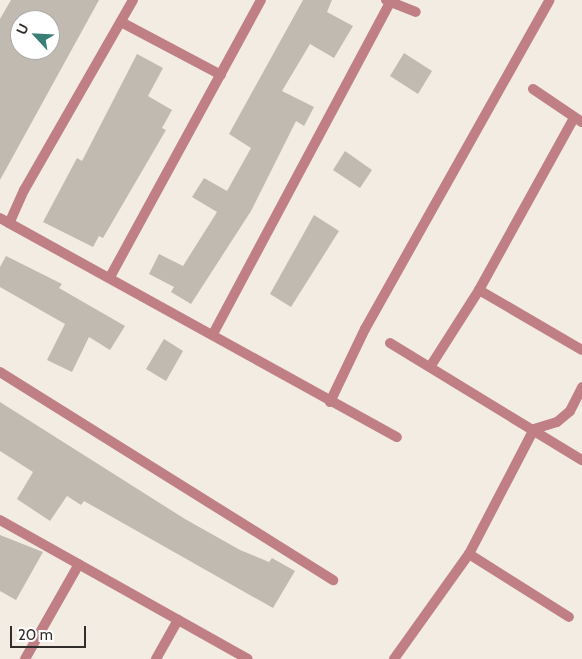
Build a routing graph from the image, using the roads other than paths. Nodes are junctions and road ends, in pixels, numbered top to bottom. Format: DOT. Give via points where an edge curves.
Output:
graph roads {
  1 [pos="134,0"];
  2 [pos="261,0"];
  3 [pos="550,0"];
  4 [pos="388,1"];
  5 [pos="416,12"];
  6 [pos="121,22"];
  7 [pos="221,76"];
  8 [pos="533,89"];
  9 [pos="578,120"];
  10 [pos="5,220"];
  11 [pos="110,277"];
  12 [pos="479,290"];
  13 [pos="213,334"];
  14 [pos="390,343"];
  15 [pos="582,350"];
  16 [pos="430,367"];
  17 [pos="0,372"];
  18 [pos="582,387"];
  19 [pos="330,402"];
  20 [pos="534,429"];
  21 [pos="397,437"];
  22 [pos="582,460"];
  23 [pos="0,520"];
  24 [pos="469,554"];
  25 [pos="79,564"];
  26 [pos="333,580"];
  27 [pos="569,617"];
  28 [pos="178,620"];
  29 [pos="25,659"];
  30 [pos="156,659"];
  31 [pos="248,659"];
  32 [pos="394,659"];
  1 -- 6 [label="street"];
  2 -- 7 [label="street"];
  3 -- 19 [label="street" via="365,329"];
  4 -- 5 [label="street"];
  4 -- 13 [label="street"];
  6 -- 7 [label="street"];
  6 -- 10 [label="street"];
  7 -- 11 [label="street"];
  8 -- 9 [label="street"];
  9 -- 12 [label="street"];
  10 -- 11 [label="street"];
  11 -- 13 [label="street"];
  12 -- 15 [label="street"];
  12 -- 16 [label="street"];
  13 -- 19 [label="street"];
  14 -- 16 [label="street"];
  16 -- 20 [label="street"];
  17 -- 26 [label="street"];
  18 -- 20 [label="street" via="570,410 557,422"];
  19 -- 21 [label="street"];
  20 -- 22 [label="street"];
  20 -- 24 [label="street"];
  23 -- 25 [label="street"];
  24 -- 27 [label="street"];
  24 -- 32 [label="street"];
  25 -- 28 [label="street"];
  25 -- 29 [label="street"];
  28 -- 30 [label="street"];
  28 -- 31 [label="street"];
}
